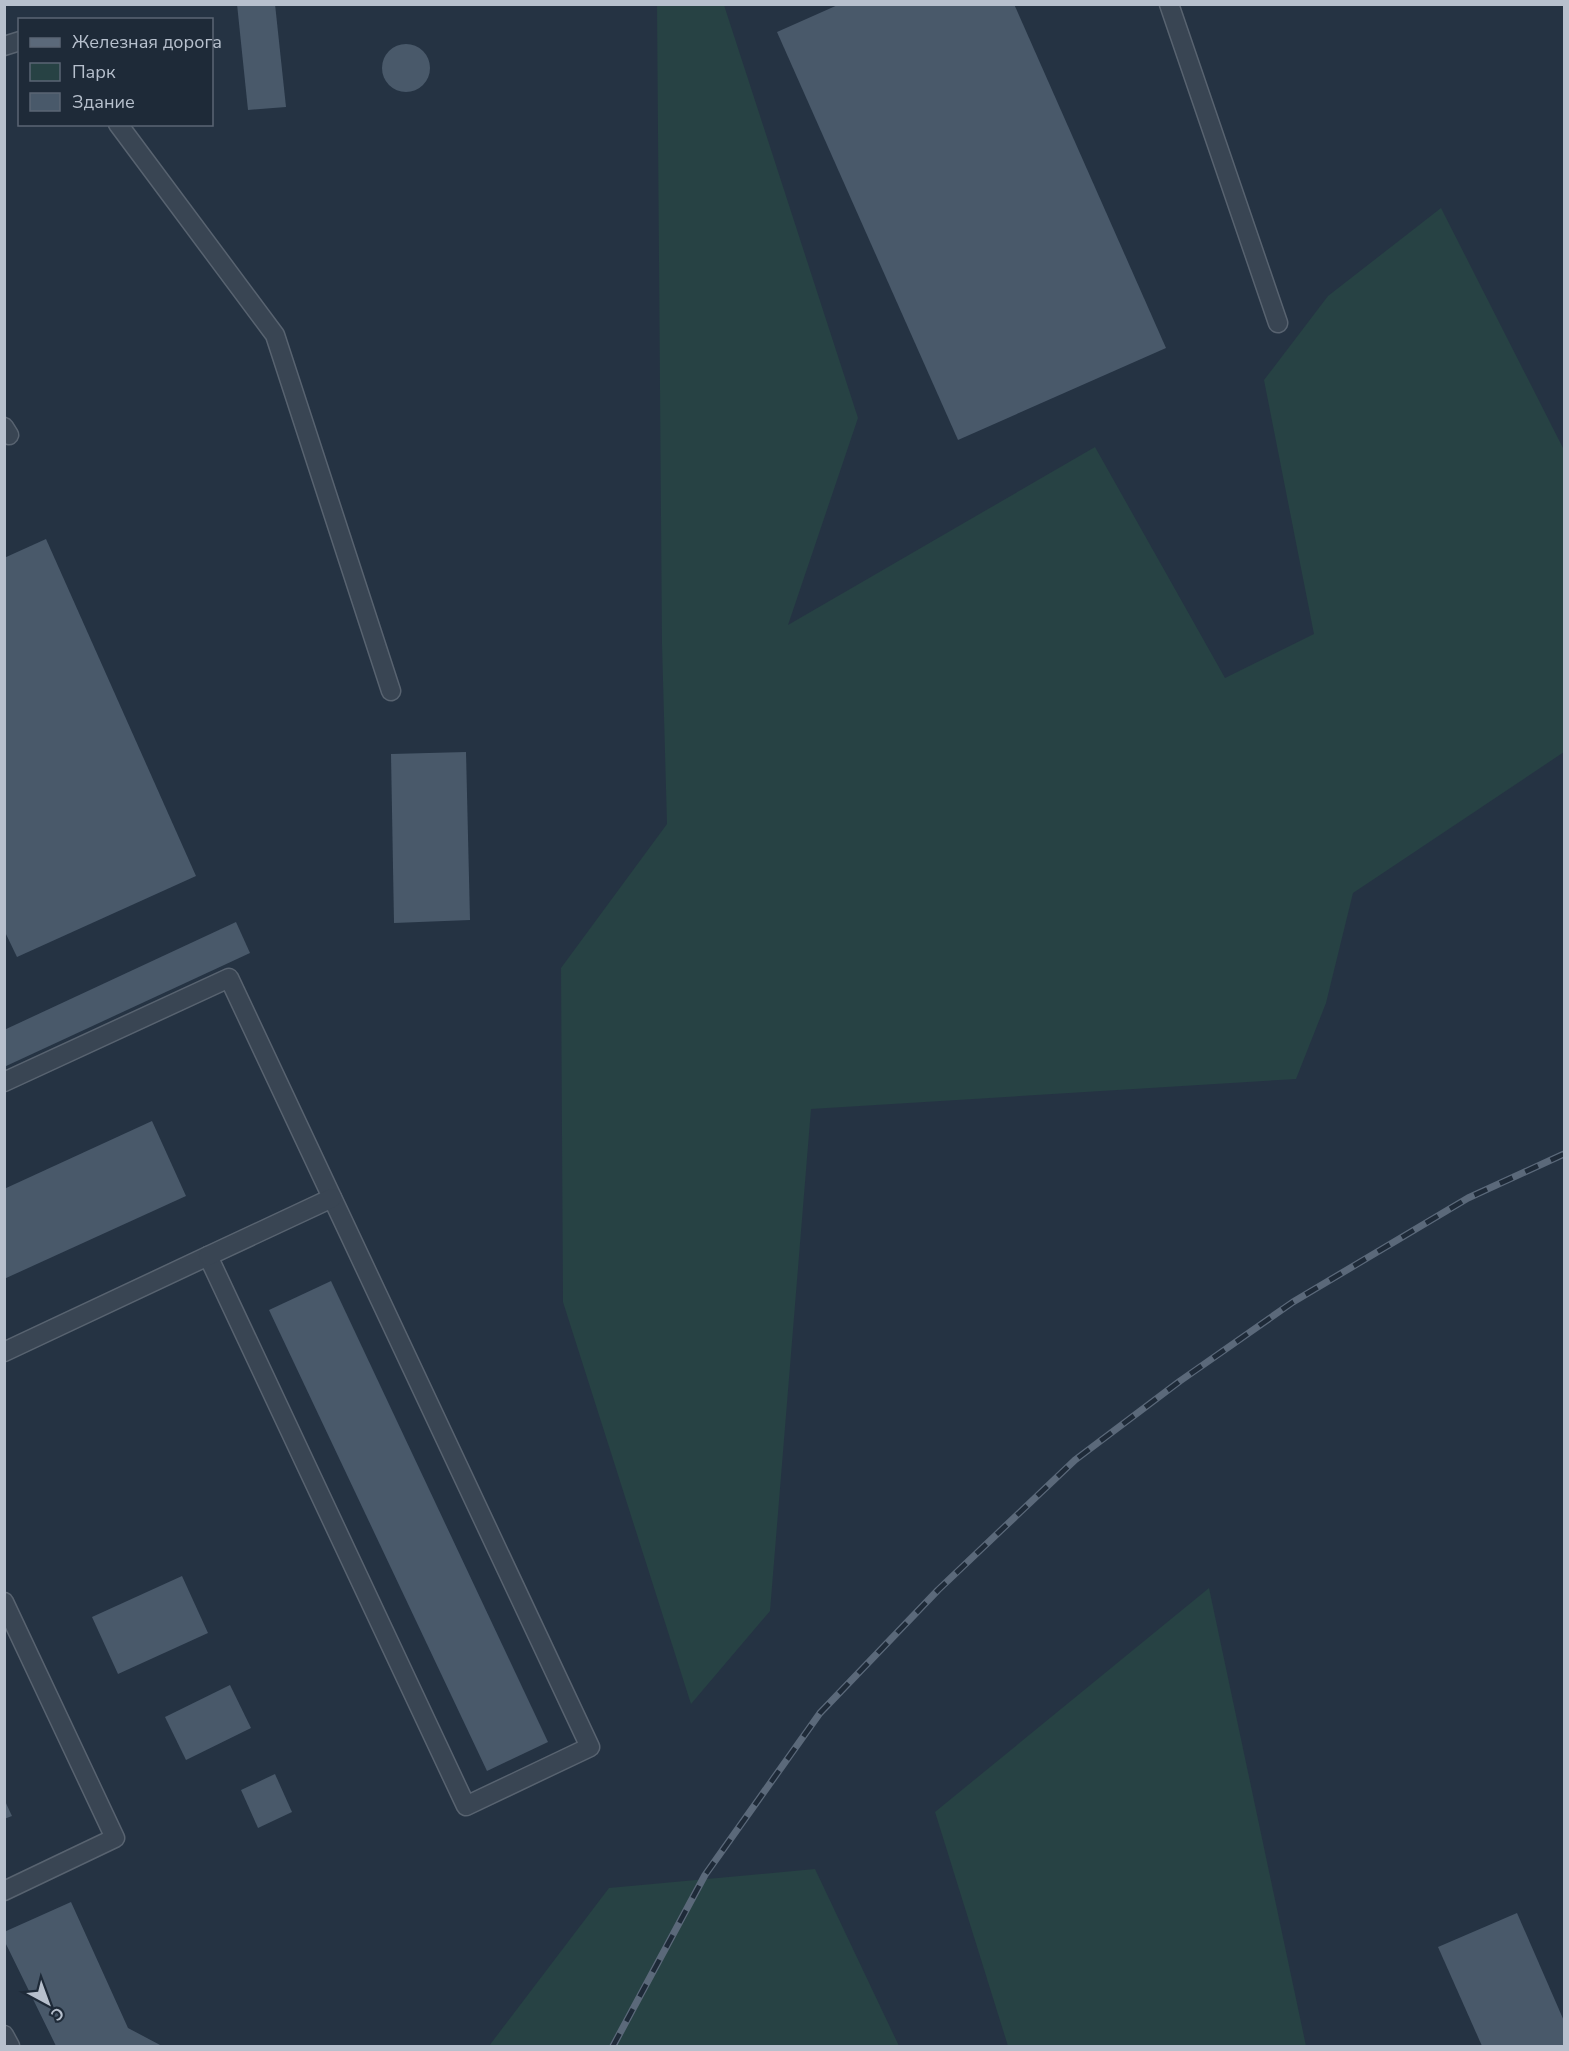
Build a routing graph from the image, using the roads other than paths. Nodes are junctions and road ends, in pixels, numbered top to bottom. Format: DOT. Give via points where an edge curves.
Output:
graph roads {
  1 [pos="1169,4"];
  2 [pos="119,126"];
  3 [pos="1278,323"];
  4 [pos="391,691"];
  5 [pos="4,1082"];
  6 [pos="332,1198"];
  7 [pos="208,1256"];
  8 [pos="4,1352"];
  9 [pos="4,1602"];
  10 [pos="4,1891"];
  11 [pos="4,2035"];
  12 [pos="10,2046"];
  1 -- 3 [label="lane"];
  2 -- 4 [label="lane" via="275,335"];
  5 -- 6 [label="lane" via="229,978"];
  6 -- 7 [label="lane"];
  6 -- 7 [label="lane" via="590,1747 466,1806"];
  7 -- 8 [label="lane"];
  9 -- 10 [label="lane" via="115,1838"];
  11 -- 12 [label="lane"];
}
